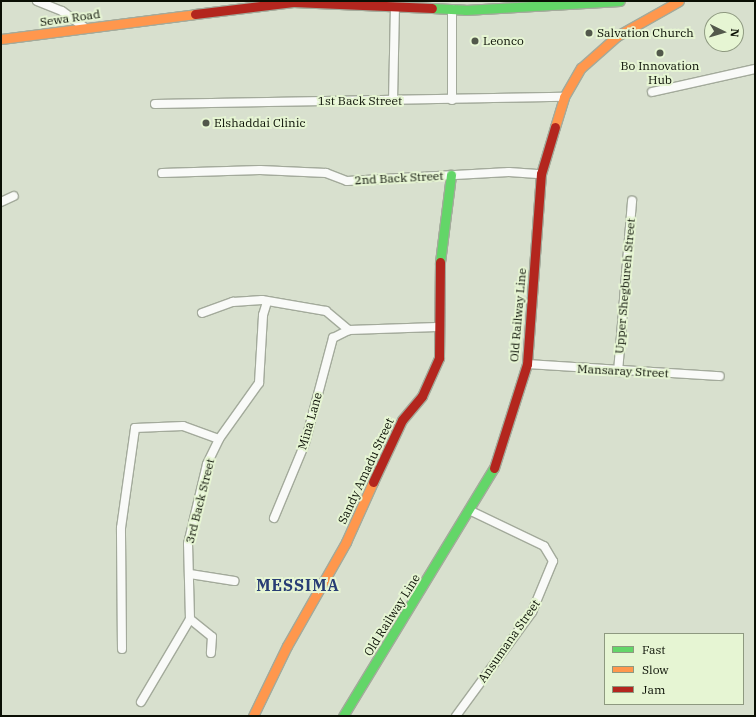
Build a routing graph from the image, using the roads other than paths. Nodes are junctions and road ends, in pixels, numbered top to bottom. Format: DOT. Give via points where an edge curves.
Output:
graph roads {
  1 [pos="37,1"];
  2 [pos="620,1"];
  3 [pos="678,1"];
  4 [pos="465,6"];
  5 [pos="395,7"];
  6 [pos="452,10"];
  7 [pos="85,28"];
  8 [pos="1,39"];
  9 [pos="755,69"];
  10 [pos="652,92"];
  11 [pos="564,97"];
  12 [pos="452,100"];
  13 [pos="393,102"];
  14 [pos="155,104"];
  15 [pos="162,173"];
  16 [pos="541,174"];
  17 [pos="451,175"];
  18 [pos="14,196"];
  19 [pos="632,200"];
  20 [pos="1,202"];
  21 [pos="267,302"];
  22 [pos="202,313"];
  23 [pos="436,327"];
  24 [pos="349,330"];
  25 [pos="527,364"];
  26 [pos="618,372"];
  27 [pos="720,376"];
  28 [pos="219,440"];
  29 [pos="471,510"];
  30 [pos="274,518"];
  31 [pos="190,574"];
  32 [pos="234,581"];
  33 [pos="190,619"];
  34 [pos="122,649"];
  35 [pos="210,653"];
  36 [pos="141,702"];
  37 [pos="253,716"];
  38 [pos="343,716"];
  39 [pos="456,716"];
  1 -- 7 [label="street" via="62,11"];
  2 -- 4 [label="street, Sewa Road"];
  3 -- 11 [label="street, Old Railway Line" via="617,36 597,52 581,68"];
  4 -- 6 [label="street, Sewa Road"];
  5 -- 6 [label="street, Sewa Road"];
  5 -- 7 [label="street, Sewa Road" via="293,2"];
  5 -- 13 [label="street"];
  6 -- 12 [label="street"];
  7 -- 8 [label="street, Sewa Road"];
  9 -- 10 [label="street"];
  11 -- 12 [label="street, 1st Back Street"];
  11 -- 16 [label="street, Old Railway Line"];
  12 -- 13 [label="street, 1st Back Street"];
  13 -- 14 [label="street, 1st Back Street"];
  15 -- 17 [label="street, 2nd Back Street" via="260,170 326,174 347,181"];
  16 -- 17 [label="street, 2nd Back Street"];
  16 -- 25 [label="street, Old Railway Line"];
  17 -- 23 [label="street, Sandy Amadu Street" via="444,208"];
  18 -- 20 [label="street"];
  19 -- 26 [label="street, Upper Shegbureh Street"];
  21 -- 22 [label="street" via="233,302"];
  21 -- 24 [label="street" via="326,311"];
  21 -- 28 [label="street, 3rd Back Street" via="263,315 259,383"];
  23 -- 24 [label="street"];
  23 -- 37 [label="street, Sandy Amadu Street" via="440,353 422,396 402,420 349,535 287,646"];
  24 -- 30 [label="street, Mina Lane" via="333,338 305,443"];
  25 -- 26 [label="street, Mansaray Street"];
  25 -- 29 [label="street, Old Railway Line" via="498,458"];
  26 -- 27 [label="street, Mansaray Street"];
  28 -- 31 [label="street, 3rd Back Street" via="207,464 188,544"];
  28 -- 34 [label="street" via="183,426 135,428 120,528"];
  29 -- 38 [label="street, Old Railway Line"];
  29 -- 39 [label="street, Ansumana Street" via="544,546 553,561 532,612"];
  31 -- 32 [label="street"];
  31 -- 33 [label="street, 3rd Back Street"];
  33 -- 35 [label="street" via="212,637"];
  33 -- 36 [label="street"];
}
